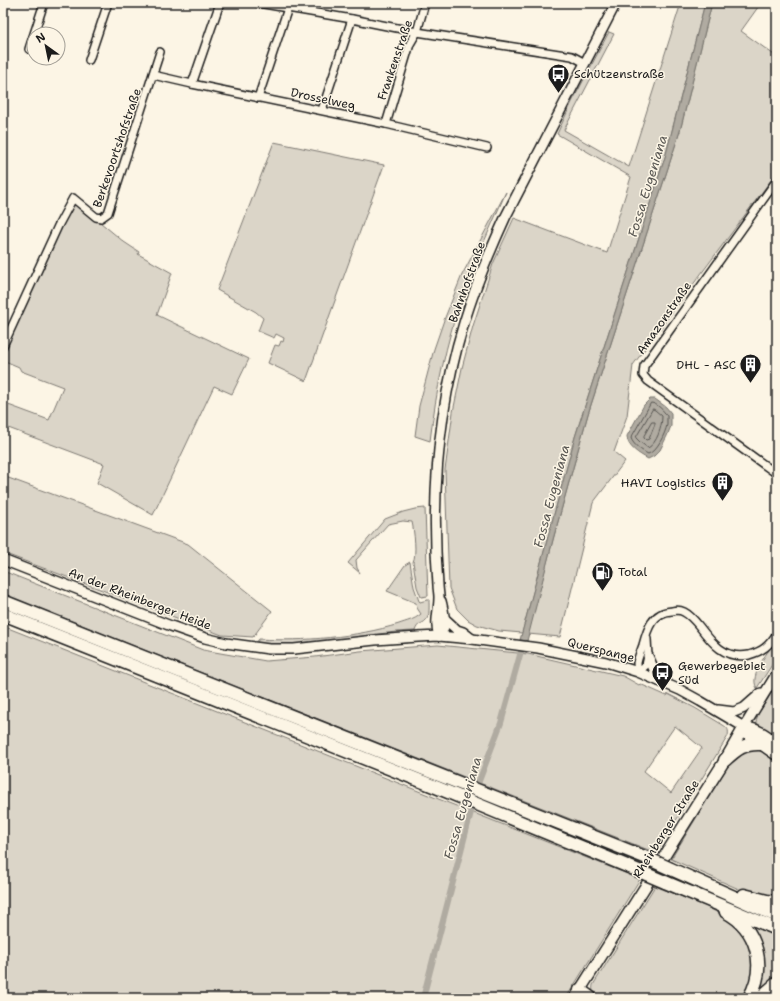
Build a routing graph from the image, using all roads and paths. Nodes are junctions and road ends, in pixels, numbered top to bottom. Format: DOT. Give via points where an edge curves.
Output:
graph roads {
  1 [pos="44,3"];
  2 [pos="108,3"];
  3 [pos="220,3"];
  4 [pos="258,3"];
  5 [pos="425,3"];
  6 [pos="616,3"];
  7 [pos="290,5"];
  8 [pos="352,19"];
  9 [pos="36,26"];
  10 [pos="417,32"];
  11 [pos="160,52"];
  12 [pos="89,60"];
  13 [pos="585,63"];
  14 [pos="153,75"];
  15 [pos="192,84"];
  16 [pos="258,98"];
  17 [pos="322,110"];
  18 [pos="386,124"];
  19 [pos="487,148"];
  20 [pos="777,180"];
  21 [pos="3,346"];
  22 [pos="777,474"];
  23 [pos="3,560"];
  24 [pos="439,597"];
  25 [pos="3,601"];
  26 [pos="3,614"];
  27 [pos="444,618"];
  28 [pos="647,631"];
  29 [pos="777,634"];
  30 [pos="439,636"];
  31 [pos="472,639"];
  32 [pos="648,656"];
  33 [pos="638,672"];
  34 [pos="777,672"];
  35 [pos="659,681"];
  36 [pos="767,689"];
  37 [pos="714,709"];
  38 [pos="744,728"];
  39 [pos="761,744"];
  40 [pos="777,744"];
  41 [pos="777,754"];
  42 [pos="725,760"];
  43 [pos="701,882"];
  44 [pos="713,902"];
  45 [pos="777,902"];
  46 [pos="777,916"];
  47 [pos="777,929"];
  48 [pos="777,983"];
  49 [pos="577,994"];
  50 [pos="591,998"];
  51 [pos="749,998"];
  52 [pos="760,998"];
  1 -- 9 [label="street"];
  2 -- 12 [label="street"];
  3 -- 15 [label="street"];
  4 -- 7 [label="street"];
  5 -- 10 [label="street, Frankenstraße"];
  6 -- 13 [label="street, Bahnhofstraße"];
  7 -- 8 [label="street"];
  7 -- 16 [label="street"];
  8 -- 10 [label="street"];
  8 -- 17 [label="street"];
  10 -- 13 [label="street" via="572,56"];
  10 -- 18 [label="street, Frankenstraße" via="410,44"];
  11 -- 14 [label="street, Berkevoortshofstraße"];
  13 -- 24 [label="street, Bahnhofstraße" via="500,227 481,272 462,330 445,405 436,473 435,533"];
  14 -- 15 [label="street, Drosselweg"];
  14 -- 21 [label="street, Berkevoortshofstraße" via="108,213 101,218 96,217 72,198"];
  15 -- 16 [label="street, Drosselweg"];
  16 -- 17 [label="street, Drosselweg"];
  17 -- 18 [label="street, Drosselweg"];
  18 -- 19 [label="street, Drosselweg"];
  20 -- 22 [label="street, Amazonstraße" via="644,366 643,375 648,382"];
  23 -- 30 [label="street, An der Rheinberger Heide" via="171,626 226,643 269,649 294,649"];
  24 -- 27 [label="street, Bahnhofstraße"];
  24 -- 30 [label="street, Bahnhofstraße" via="436,622"];
  25 -- 43 [label="highway, bridge" via="647,858"];
  26 -- 44 [label="highway, bridge" via="431,785"];
  27 -- 30 [label="street, Bahnhofstraße" via="444,628"];
  27 -- 31 [label="street"];
  28 -- 29 [label="street" via="656,617 668,611 678,610 694,620 718,648 730,654 745,656 765,648"];
  28 -- 32 [label="street"];
  28 -- 33 [label="street"];
  30 -- 31 [label="street, Querspange"];
  31 -- 33 [label="street, Querspange" via="538,648 606,662"];
  32 -- 33 [label="street" via="646,665"];
  32 -- 35 [label="street"];
  33 -- 35 [label="street, Querspange"];
  34 -- 36 [label="street, Rheinberger Straße"];
  35 -- 37 [label="street, Querspange"];
  36 -- 37 [label="street" via="744,708 734,712"];
  36 -- 38 [label="street, Rheinberger Straße"];
  37 -- 38 [label="street, Querspange"];
  38 -- 39 [label="highway"];
  38 -- 40 [label="highway" via="754,730"];
  38 -- 42 [label="main road, Rheinberger Straße"];
  39 -- 41 [label="highway"];
  39 -- 42 [label="highway" via="754,743 739,748"];
  42 -- 49 [label="main road, Rheinberger Straße"];
  43 -- 45 [label="highway" via="717,883 742,894"];
  43 -- 46 [label="highway"];
  44 -- 47 [label="highway"];
  44 -- 51 [label="highway" via="741,923 752,938 757,951 757,976"];
  48 -- 52 [label="highway"];
  49 -- 50 [label="highway"];
}
